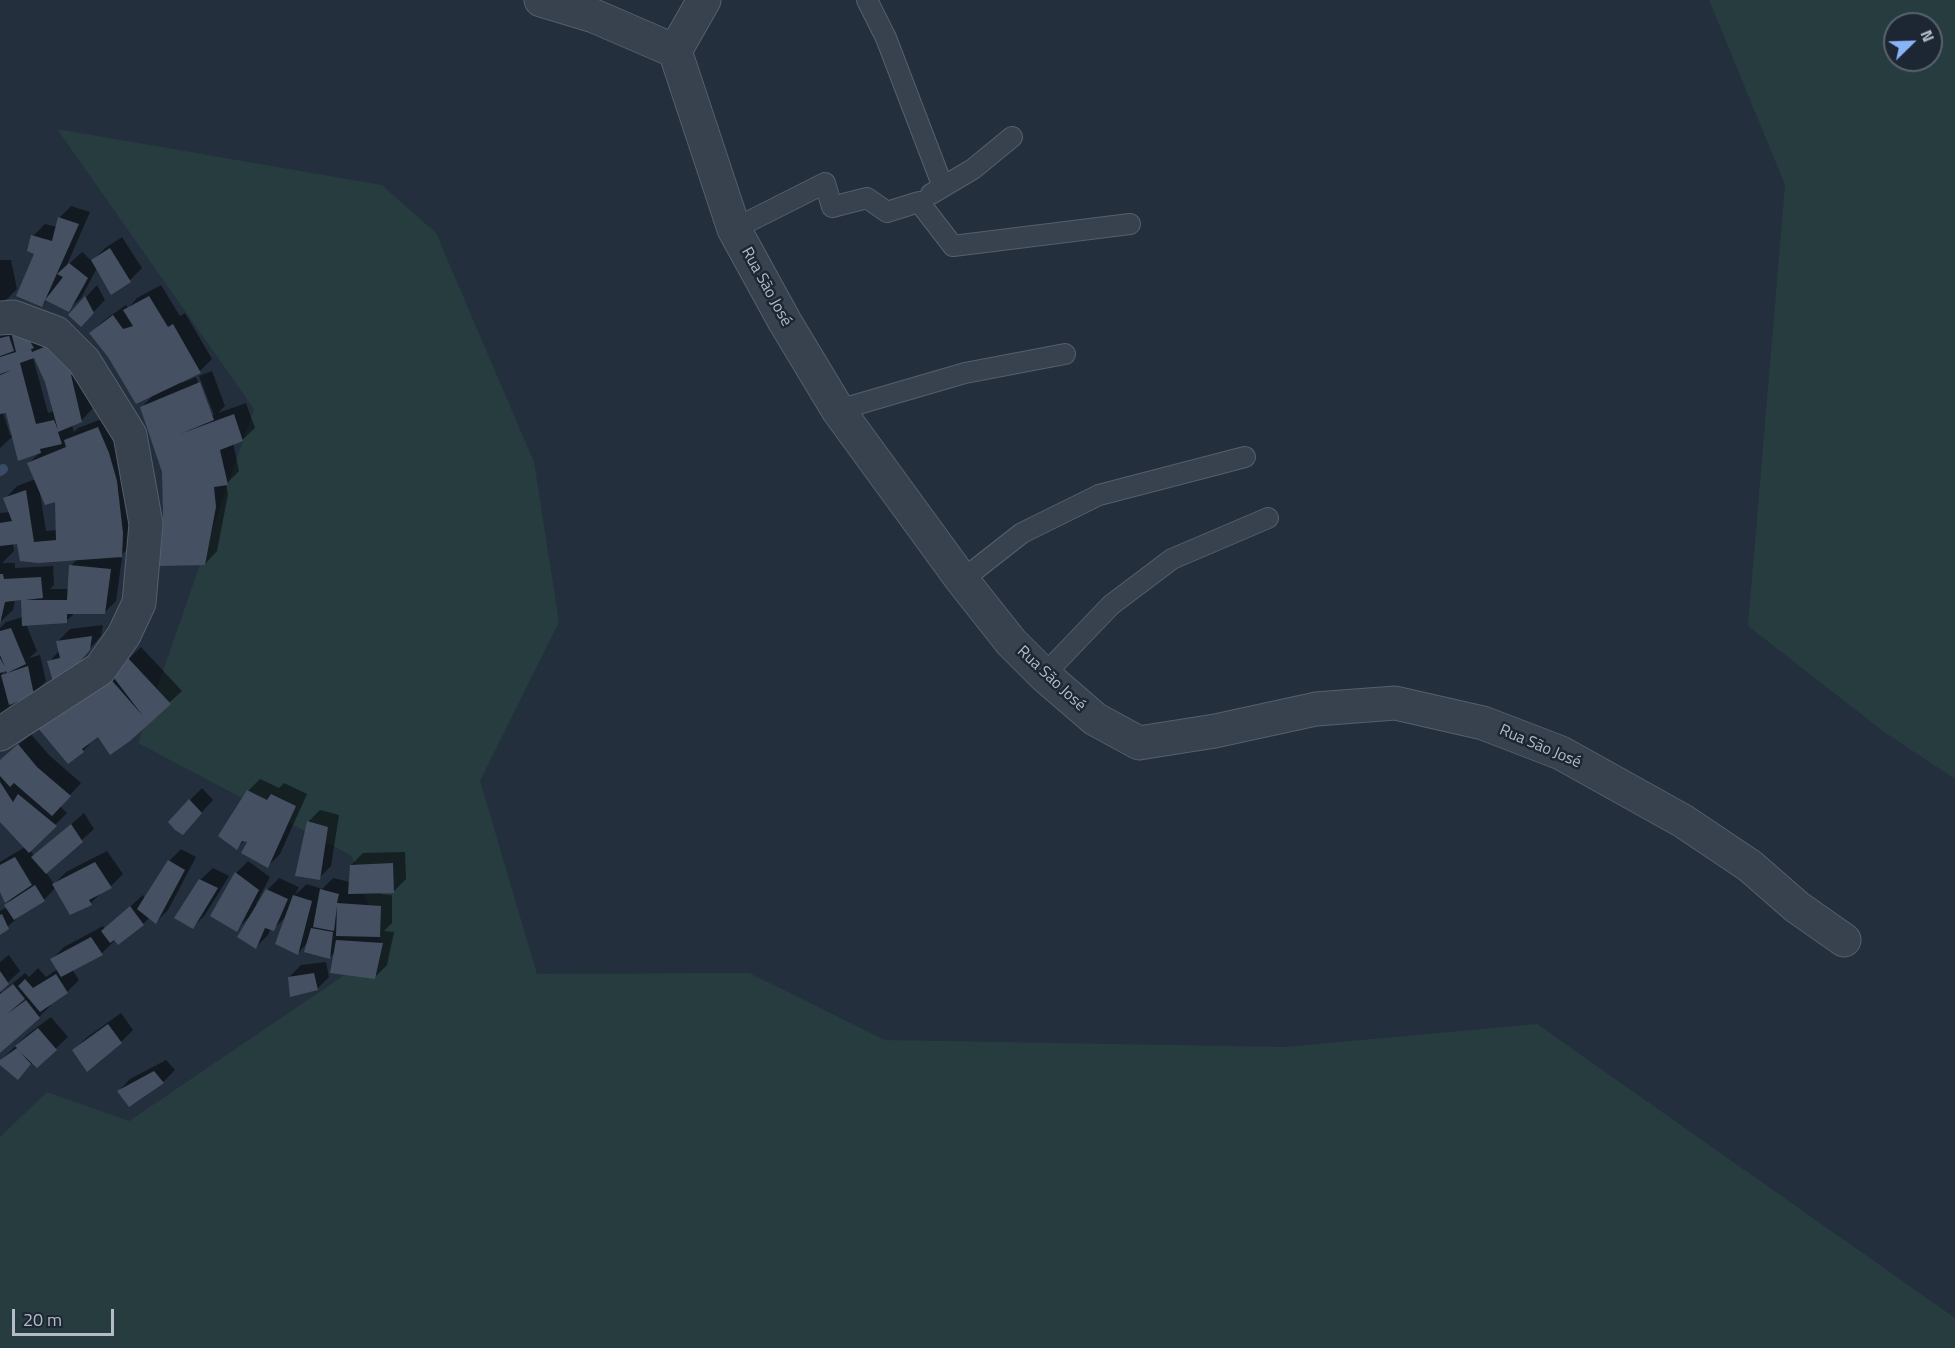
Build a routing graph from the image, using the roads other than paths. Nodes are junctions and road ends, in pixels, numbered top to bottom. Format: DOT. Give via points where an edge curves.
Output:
graph roads {
  1 [pos="541,0"];
  2 [pos="704,0"];
  3 [pos="867,0"];
  4 [pos="675,51"];
  5 [pos="1012,137"];
  6 [pos="943,187"];
  7 [pos="919,202"];
  8 [pos="1130,224"];
  9 [pos="734,229"];
  10 [pos="0,318"];
  11 [pos="1065,354"];
  12 [pos="838,410"];
  13 [pos="1245,457"];
  14 [pos="1268,518"];
  15 [pos="962,580"];
  16 [pos="1044,675"];
  17 [pos="0,734"];
  18 [pos="1844,940"];
  1 -- 4 [label="street" via="594,16"];
  2 -- 4 [label="street"];
  3 -- 6 [label="lane" via="886,38"];
  4 -- 9 [label="street, Rua São José"];
  5 -- 6 [label="lane" via="973,169"];
  6 -- 7 [label="lane"];
  7 -- 8 [label="lane" via="954,246"];
  7 -- 9 [label="lane" via="887,212 867,198 832,207 825,183"];
  9 -- 12 [label="street, Rua São José"];
  10 -- 17 [label="street" via="13,317 56,333 84,361 130,435 146,524 139,603 124,635 100,669"];
  11 -- 12 [label="lane" via="965,373"];
  12 -- 15 [label="street, Rua São José"];
  13 -- 15 [label="lane" via="1099,495 1022,533"];
  14 -- 16 [label="lane" via="1172,559 1111,605"];
  15 -- 16 [label="street, Rua São José" via="1011,642"];
  16 -- 18 [label="street, Rua São José" via="1095,719 1139,744 1316,709 1395,703 1483,723 1561,753 1683,821 1750,866 1797,907"];
}
